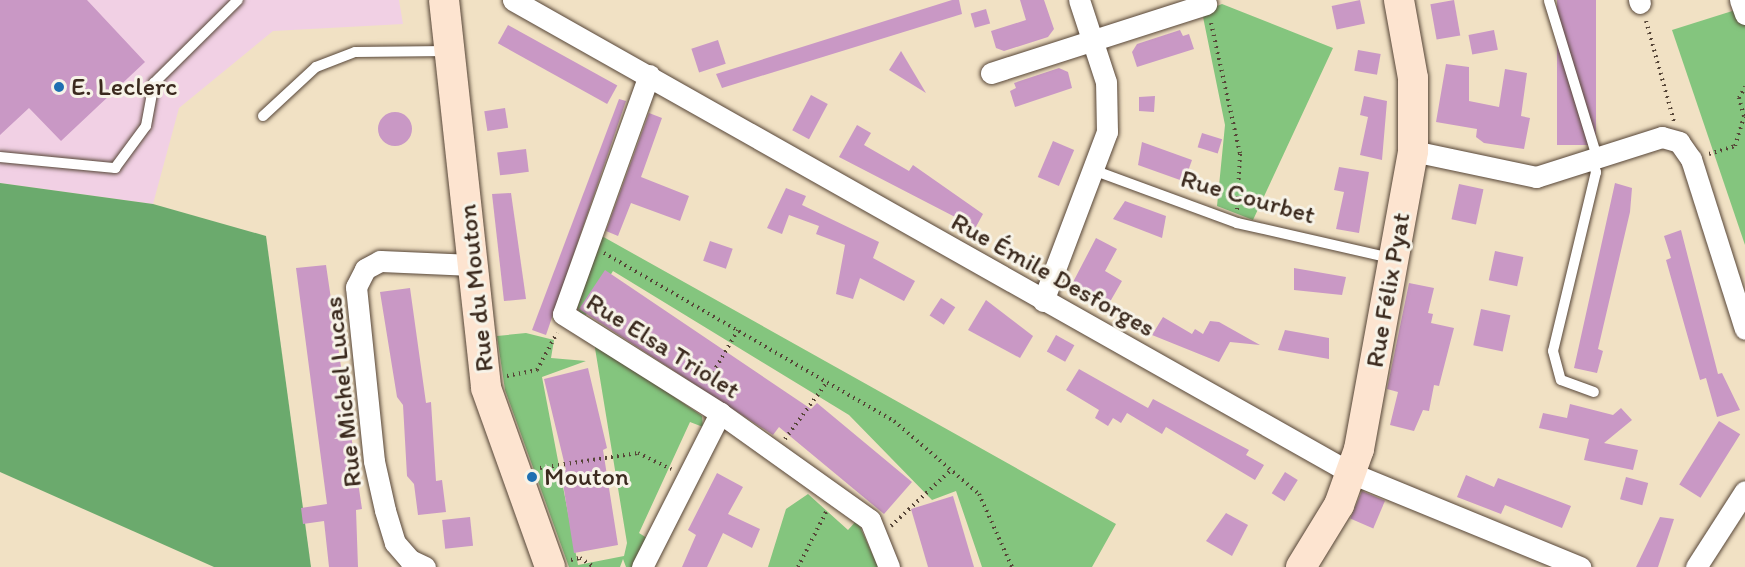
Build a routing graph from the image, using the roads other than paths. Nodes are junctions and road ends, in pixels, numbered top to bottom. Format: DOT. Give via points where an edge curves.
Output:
graph roads {
  1 [pos="238,0"];
  2 [pos="444,0"];
  3 [pos="513,0"];
  4 [pos="1079,0"];
  5 [pos="1399,0"];
  6 [pos="1740,0"];
  7 [pos="1549,1"];
  8 [pos="1206,4"];
  9 [pos="1745,14"];
  10 [pos="1093,41"];
  11 [pos="451,51"];
  12 [pos="992,73"];
  13 [pos="649,75"];
  14 [pos="263,116"];
  15 [pos="1413,151"];
  16 [pos="0,157"];
  17 [pos="1594,158"];
  18 [pos="1093,170"];
  19 [pos="1394,259"];
  20 [pos="473,265"];
  21 [pos="1043,301"];
  22 [pos="1745,329"];
  23 [pos="1594,392"];
  24 [pos="720,413"];
  25 [pos="1351,473"];
  26 [pos="1745,491"];
  27 [pos="425,567"];
  28 [pos="550,567"];
  29 [pos="642,567"];
  30 [pos="889,567"];
  31 [pos="1301,567"];
  32 [pos="1580,567"];
  33 [pos="1696,567"];
  1 -- 16 [label="lane" via="154,83 146,126 115,168"];
  2 -- 11 [label="street, Rue du Mouton"];
  3 -- 13 [label="street, Rue Émile Desforges"];
  4 -- 10 [label="street"];
  5 -- 15 [label="street, Rue Félix Pyat" via="1413,78"];
  6 -- 9 [label="street"];
  7 -- 17 [label="lane"];
  8 -- 10 [label="street"];
  10 -- 12 [label="street"];
  10 -- 18 [label="street" via="1106,82 1107,132"];
  11 -- 14 [label="lane" via="355,52 316,67"];
  11 -- 20 [label="street, Rue du Mouton"];
  13 -- 21 [label="street, Rue Émile Desforges"];
  13 -- 24 [label="street, Rue Elsa Triolet" via="565,316"];
  15 -- 17 [label="street" via="1536,177"];
  15 -- 19 [label="street, Rue Félix Pyat"];
  17 -- 22 [label="street" via="1662,137 1679,142 1691,159"];
  17 -- 23 [label="lane" via="1596,172 1553,351 1561,380"];
  18 -- 19 [label="lane, Rue Courbet" via="1237,223"];
  18 -- 21 [label="street"];
  19 -- 25 [label="street, Rue Félix Pyat"];
  20 -- 27 [label="street, Rue Michel Lucas" via="380,261 365,270 356,287 374,461 385,510 395,543 410,561"];
  20 -- 28 [label="street, Rue du Mouton" via="486,381"];
  21 -- 25 [label="street, Rue Émile Desforges"];
  24 -- 29 [label="street"];
  24 -- 30 [label="street, Rue Elsa Triolet" via="870,520"];
  25 -- 31 [label="street, Rue Félix Pyat" via="1339,505"];
  25 -- 32 [label="street, Rue Émile Desforges"];
  26 -- 33 [label="street"];
}
